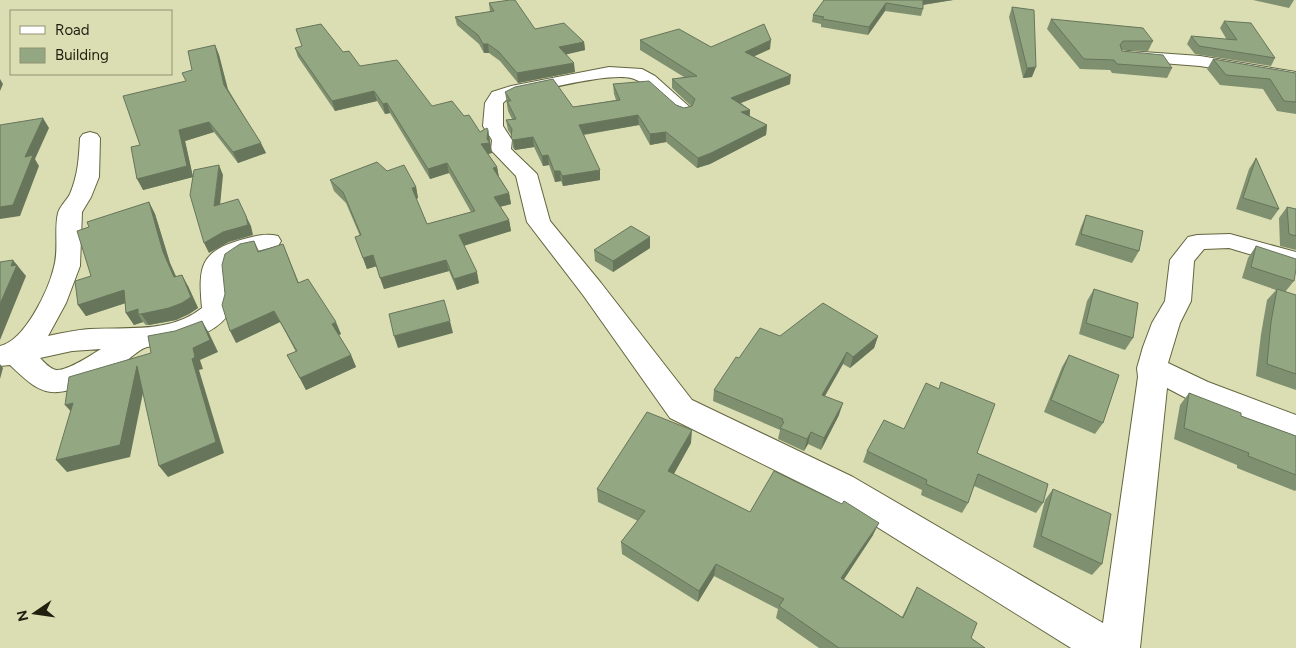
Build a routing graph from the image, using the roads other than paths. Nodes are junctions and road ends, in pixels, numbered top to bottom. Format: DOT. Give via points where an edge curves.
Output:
graph roads {
  1 [pos="1125,56"];
  2 [pos="1296,77"];
  3 [pos="684,110"];
  4 [pos="90,138"];
  5 [pos="269,241"];
  6 [pos="1296,260"];
  7 [pos="8,355"];
  8 [pos="1152,368"];
  9 [pos="1296,428"];
  10 [pos="1108,648"];
  11 [pos="1120,648"];
  1 -- 2 [label="street" via="1200,61"];
  3 -- 10 [label="street" via="650,80 636,73 609,72 499,96 494,103 493,126 502,140 501,150 526,174 539,222 681,410 841,487"];
  4 -- 7 [label="street" via="88,176 70,212 67,266 53,303 37,331"];
  5 -- 7 [label="street" via="235,248 217,260 212,280 216,311 209,319 185,331 140,337 84,373 60,380 50,380"];
  6 -- 8 [label="street" via="1230,241 1196,242 1182,260 1178,301 1166,323"];
  8 -- 9 [label="street" via="1197,390"];
  8 -- 11 [label="street"];
}
